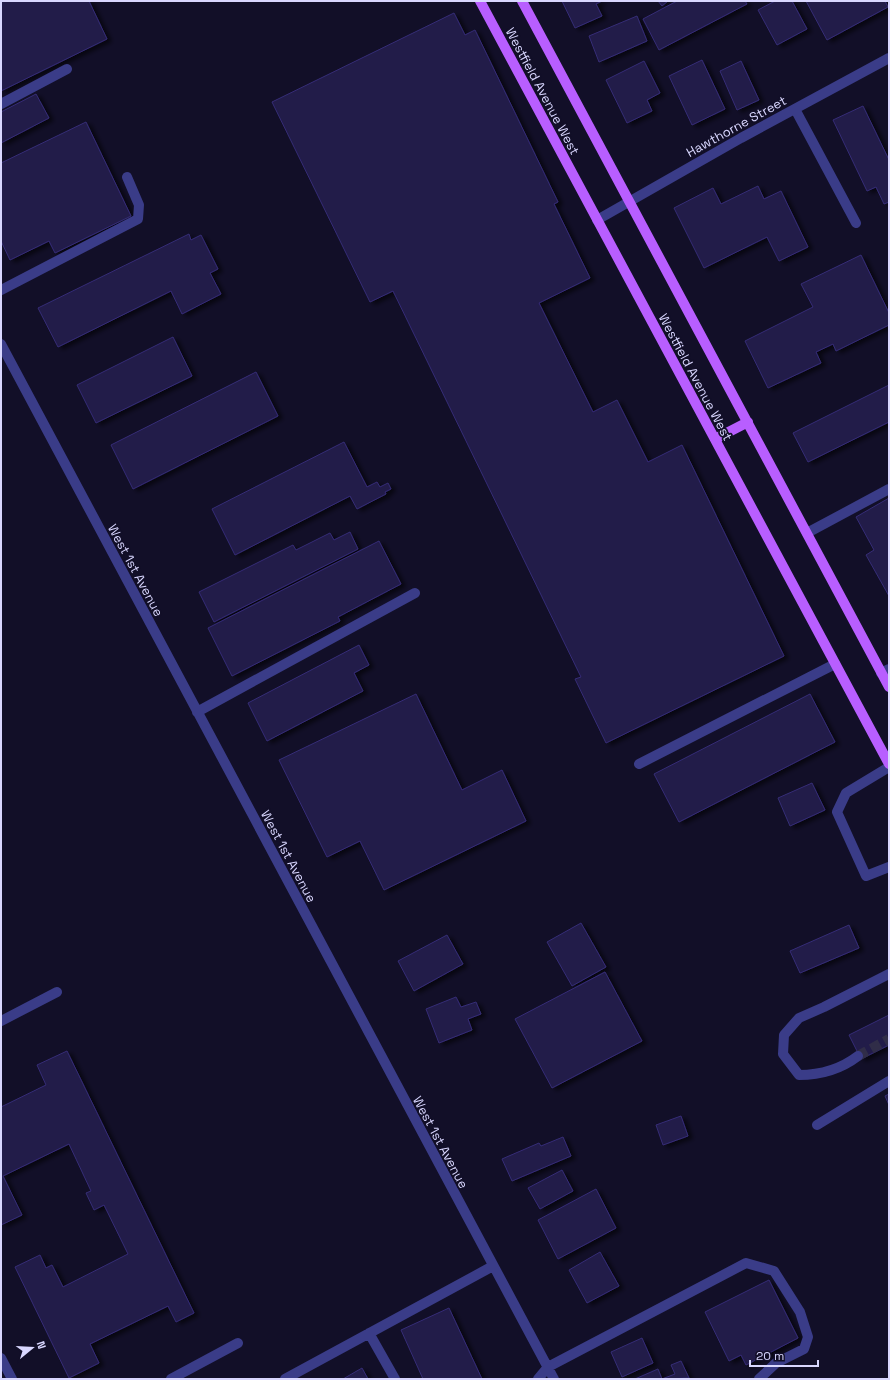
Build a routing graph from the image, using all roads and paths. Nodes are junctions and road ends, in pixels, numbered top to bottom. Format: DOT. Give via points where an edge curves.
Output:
graph roads {
  1 [pos="480,1"];
  2 [pos="522,1"];
  3 [pos="889,58"];
  4 [pos="67,69"];
  5 [pos="1,104"];
  6 [pos="795,108"];
  7 [pos="127,177"];
  8 [pos="629,202"];
  9 [pos="597,220"];
  10 [pos="856,223"];
  11 [pos="1,290"];
  12 [pos="1,344"];
  13 [pos="748,422"];
  14 [pos="715,439"];
  15 [pos="889,489"];
  16 [pos="807,533"];
  17 [pos="415,593"];
  18 [pos="835,664"];
  19 [pos="885,671"];
  20 [pos="889,687"];
  21 [pos="197,712"];
  22 [pos="639,764"];
  23 [pos="889,766"];
  24 [pos="889,867"];
  25 [pos="889,974"];
  26 [pos="57,992"];
  27 [pos="1,1021"];
  28 [pos="858,1056"];
  29 [pos="889,1081"];
  30 [pos="817,1125"];
  31 [pos="493,1266"];
  32 [pos="368,1333"];
  33 [pos="238,1342"];
  34 [pos="1,1358"];
  35 [pos="548,1367"];
  36 [pos="12,1379"];
  37 [pos="170,1379"];
  38 [pos="285,1379"];
  39 [pos="395,1379"];
  40 [pos="538,1379"];
  41 [pos="554,1379"];
  42 [pos="759,1379"];
  1 -- 9 [label="main road, Westfield Avenue West"];
  2 -- 8 [label="main road, Westfield Avenue West"];
  3 -- 6 [label="street, Hawthorne Street"];
  4 -- 5 [label="street"];
  6 -- 8 [label="street, Hawthorne Street"];
  6 -- 10 [label="street"];
  7 -- 11 [label="street" via="139,205 138,219"];
  8 -- 9 [label="street, Hawthorne Street"];
  8 -- 13 [label="main road, Westfield Avenue West"];
  9 -- 14 [label="main road, Westfield Avenue West"];
  12 -- 21 [label="street, West 1st Avenue"];
  13 -- 14 [label="main road"];
  13 -- 16 [label="main road, Westfield Avenue West"];
  14 -- 18 [label="main road, Westfield Avenue West"];
  15 -- 16 [label="street"];
  16 -- 19 [label="main road, Westfield Avenue West"];
  17 -- 21 [label="street"];
  18 -- 22 [label="street"];
  18 -- 23 [label="main road, Westfield Avenue West"];
  19 -- 20 [label="main road, Westfield Avenue West"];
  21 -- 31 [label="street, West 1st Avenue"];
  23 -- 24 [label="street" via="846,793 837,812 866,876"];
  25 -- 28 [label="street" via="799,1018 784,1035 783,1054 799,1074 812,1075 834,1069"];
  26 -- 27 [label="street"];
  29 -- 30 [label="street"];
  31 -- 32 [label="street"];
  31 -- 35 [label="street, West 1st Avenue"];
  32 -- 38 [label="street"];
  32 -- 39 [label="street"];
  33 -- 37 [label="street"];
  34 -- 36 [label="street"];
  35 -- 40 [label="street"];
  35 -- 41 [label="street, West 1st Avenue"];
  35 -- 42 [label="street" via="746,1263 774,1271 800,1312 808,1337 804,1349 776,1363"];
}
